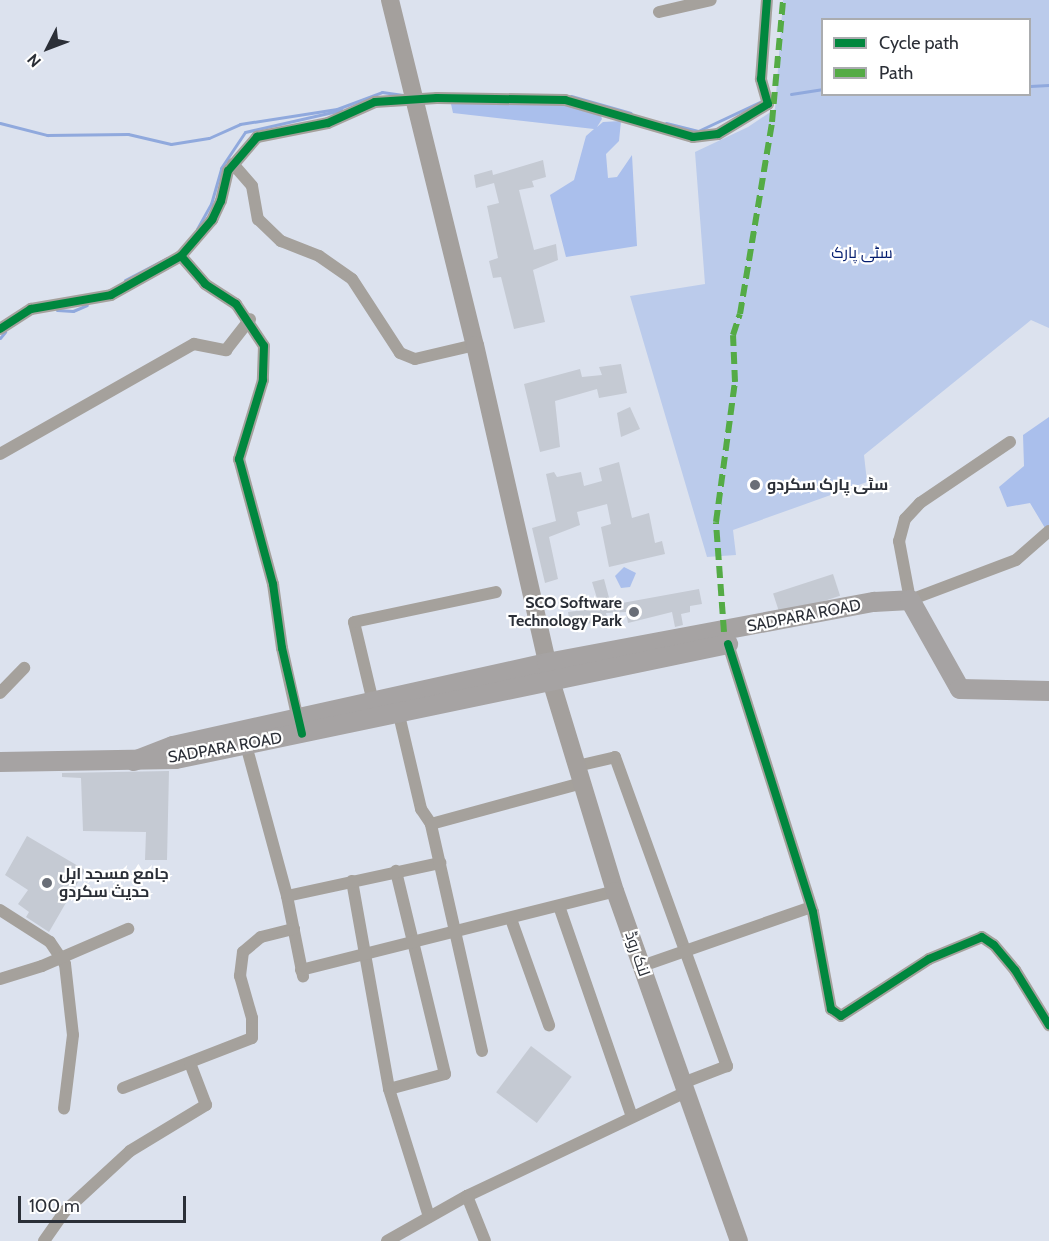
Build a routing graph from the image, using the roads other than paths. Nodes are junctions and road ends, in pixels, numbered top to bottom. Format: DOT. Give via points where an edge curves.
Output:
graph roads {
  1 [pos="390,0"];
  2 [pos="711,0"];
  3 [pos="767,0"];
  4 [pos="659,12"];
  5 [pos="414,99"];
  6 [pos="233,164"];
  7 [pos="181,255"];
  8 [pos="250,319"];
  9 [pos="0,329"];
  10 [pos="475,345"];
  11 [pos="1010,442"];
  12 [pos="0,454"];
  13 [pos="1049,531"];
  14 [pos="496,592"];
  15 [pos="910,600"];
  16 [pos="874,602"];
  17 [pos="728,644"];
  18 [pos="547,663"];
  19 [pos="24,668"];
  20 [pos="552,684"];
  21 [pos="1049,691"];
  22 [pos="0,693"];
  23 [pos="373,702"];
  24 [pos="399,715"];
  25 [pos="300,726"];
  26 [pos="246,745"];
  27 [pos="134,761"];
  28 [pos="0,762"];
  29 [pos="580,775"];
  30 [pos="431,824"];
  31 [pos="440,863"];
  32 [pos="396,871"];
  33 [pos="352,881"];
  34 [pos="615,891"];
  35 [pos="287,896"];
  36 [pos="559,906"];
  37 [pos="811,907"];
  38 [pos="0,910"];
  39 [pos="511,919"];
  40 [pos="128,929"];
  41 [pos="294,930"];
  42 [pos="456,934"];
  43 [pos="413,943"];
  44 [pos="683,951"];
  45 [pos="366,954"];
  46 [pos="62,956"];
  47 [pos="642,966"];
  48 [pos="0,979"];
  49 [pos="549,1025"];
  50 [pos="1049,1025"];
  51 [pos="482,1051"];
  52 [pos="190,1063"];
  53 [pos="684,1087"];
  54 [pos="123,1088"];
  55 [pos="390,1089"];
  56 [pos="64,1108"];
  57 [pos="632,1117"];
  58 [pos="467,1196"];
  59 [pos="429,1217"];
  60 [pos="44,1241"];
  61 [pos="387,1241"];
  62 [pos="484,1241"];
  63 [pos="739,1241"];
  1 -- 5 [label="main road, لنک روڈ"];
  2 -- 4 [label="street"];
  3 -- 5 [label="street" via="761,79 768,104 744,121 705,138 565,100"];
  5 -- 6 [label="street" via="375,102 328,123 261,135 248,144"];
  5 -- 10 [label="main road, لنک روڈ"];
  6 -- 7 [label="street" via="224,181 218,210"];
  6 -- 10 [label="street" via="252,186 258,219 281,241 319,256 352,279 400,353 415,359"];
  7 -- 8 [label="street" via="205,284 236,304"];
  7 -- 9 [label="street" via="105,297 31,309"];
  8 -- 12 [label="street" via="226,350 194,344"];
  8 -- 25 [label="street" via="264,346 265,367 239,459 273,584"];
  10 -- 18 [label="main road, لنک روڈ"];
  11 -- 15 [label="street" via="920,503 905,519 899,541"];
  13 -- 15 [label="street" via="1016,560"];
  14 -- 23 [label="street" via="354,622"];
  15 -- 16 [label="main road"];
  15 -- 21 [label="main road" via="960,689"];
  16 -- 17 [label="main road, SADPARA ROAD" via="829,622"];
  16 -- 18 [label="main road, SADPARA ROAD"];
  17 -- 20 [label="main road, SADPARA ROAD"];
  17 -- 37 [label="street"];
  18 -- 20 [label="main road, لنک روڈ"];
  18 -- 23 [label="main road, SADPARA ROAD"];
  19 -- 22 [label="street"];
  20 -- 24 [label="main road, SADPARA ROAD"];
  20 -- 29 [label="main road, لنک روڈ"];
  23 -- 25 [label="main road, SADPARA ROAD"];
  24 -- 25 [label="main road, SADPARA ROAD"];
  24 -- 30 [label="street" via="421,809"];
  25 -- 26 [label="main road, SADPARA ROAD"];
  25 -- 27 [label="main road, SADPARA ROAD" via="173,746"];
  26 -- 27 [label="main road, SADPARA ROAD" via="176,759"];
  26 -- 35 [label="street"];
  27 -- 28 [label="main road"];
  29 -- 30 [label="street"];
  29 -- 34 [label="main road, لنک روڈ"];
  29 -- 44 [label="street" via="615,757"];
  30 -- 31 [label="street"];
  31 -- 32 [label="street"];
  31 -- 42 [label="street"];
  32 -- 33 [label="street"];
  32 -- 43 [label="street"];
  33 -- 35 [label="street"];
  33 -- 45 [label="street"];
  34 -- 36 [label="street"];
  34 -- 47 [label="main road, لنک روڈ"];
  35 -- 41 [label="street"];
  36 -- 39 [label="street"];
  36 -- 57 [label="street"];
  37 -- 44 [label="street"];
  37 -- 50 [label="street" via="831,1009 841,1016 929,959 982,937 1015,970"];
  38 -- 46 [label="street" via="50,942"];
  39 -- 42 [label="street"];
  39 -- 49 [label="street"];
  40 -- 46 [label="street"];
  41 -- 45 [label="street" via="302,973"];
  41 -- 52 [label="street" via="261,937 243,952 240,976 252,1018 252,1038"];
  42 -- 43 [label="street"];
  42 -- 51 [label="street"];
  43 -- 45 [label="street"];
  43 -- 55 [label="street" via="445,1074"];
  44 -- 47 [label="street"];
  44 -- 53 [label="street" via="728,1066"];
  45 -- 55 [label="street"];
  46 -- 48 [label="street"];
  46 -- 56 [label="street" via="69,982 72,1035"];
  47 -- 53 [label="main road, لنک روڈ"];
  52 -- 54 [label="street"];
  52 -- 60 [label="street" via="206,1105 130,1151 65,1211"];
  53 -- 57 [label="street"];
  53 -- 63 [label="main road, لنک روڈ"];
  55 -- 59 [label="street"];
  57 -- 58 [label="street"];
  58 -- 59 [label="street"];
  58 -- 62 [label="street"];
  59 -- 61 [label="street"];
}
